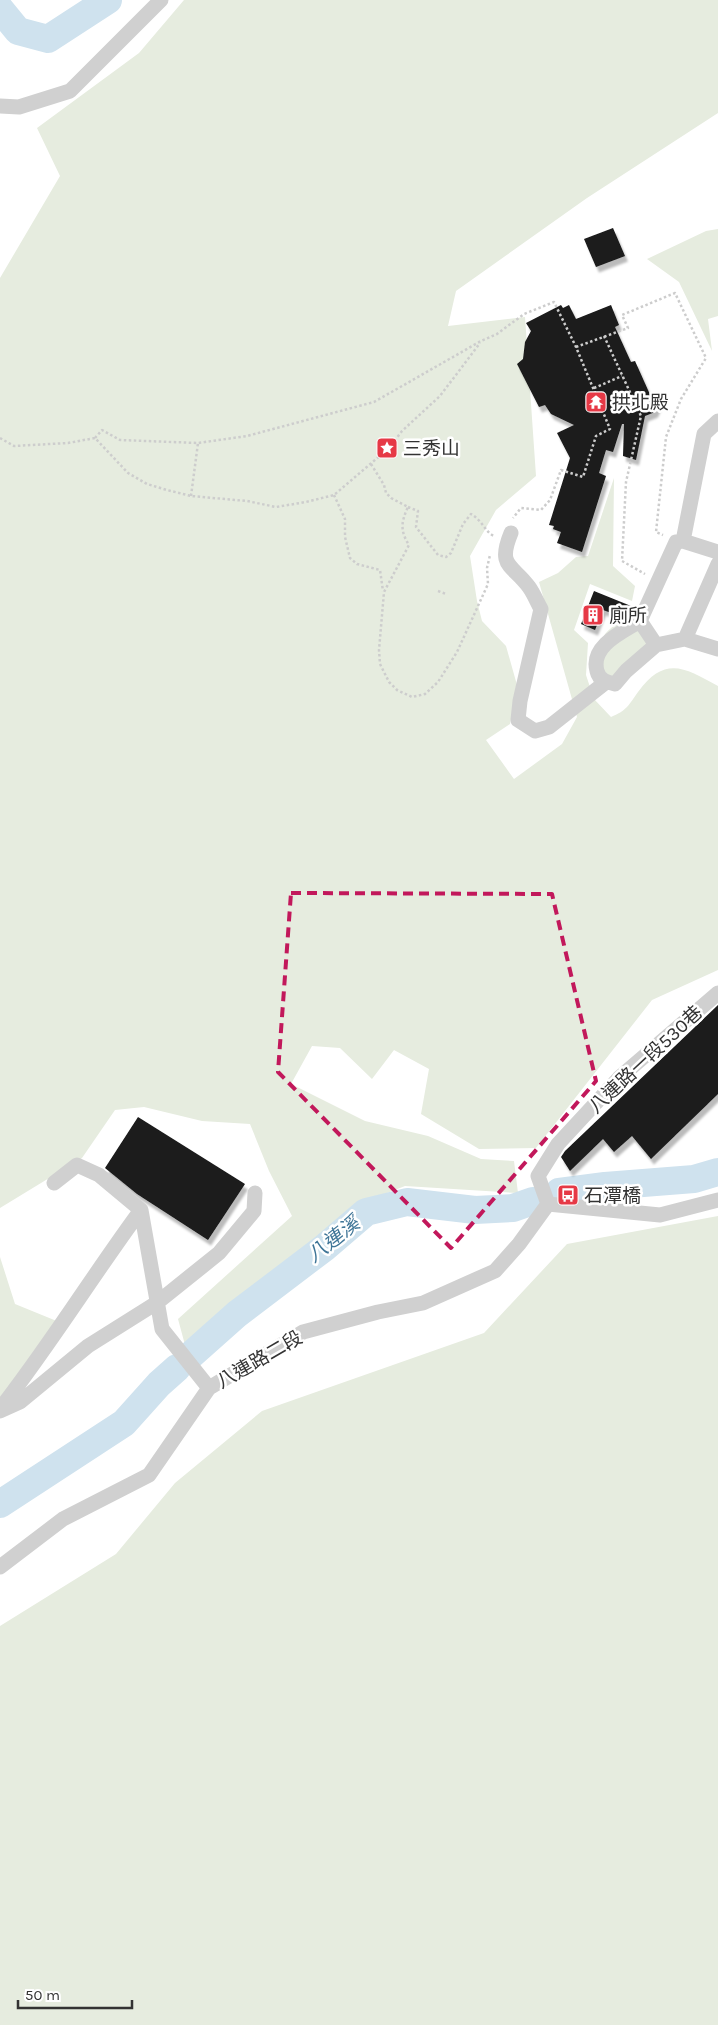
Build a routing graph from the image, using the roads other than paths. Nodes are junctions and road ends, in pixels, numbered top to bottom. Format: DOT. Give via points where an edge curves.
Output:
graph roads {
  1 [pos="161,0"];
  2 [pos="0,106"];
  3 [pos="718,422"];
  4 [pos="506,529"];
  5 [pos="680,541"];
  6 [pos="718,552"];
  7 [pos="718,564"];
  8 [pos="640,621"];
  9 [pos="685,639"];
  10 [pos="656,645"];
  11 [pos="718,649"];
  12 [pos="606,682"];
  13 [pos="718,993"];
  14 [pos="54,1184"];
  15 [pos="255,1193"];
  16 [pos="718,1200"];
  17 [pos="548,1204"];
  18 [pos="141,1210"];
  19 [pos="158,1302"];
  20 [pos="209,1388"];
  21 [pos="0,1410"];
  22 [pos="0,1567"];
  1 -- 2 [label="street" via="70,91 19,107"];
  3 -- 5 [label="street" via="704,434"];
  4 -- 12 [label="street" via="506,560 529,587 541,609 518,720 534,731 549,727"];
  5 -- 6 [label="street"];
  5 -- 8 [label="street"];
  7 -- 9 [label="street"];
  8 -- 10 [label="street"];
  8 -- 12 [label="street" via="600,650 594,662 598,676"];
  9 -- 10 [label="street"];
  9 -- 11 [label="street"];
  10 -- 12 [label="street" via="615,684"];
  13 -- 17 [label="street, 八連路一段530巷" via="619,1078 558,1144 538,1176"];
  14 -- 18 [label="street" via="77,1165 99,1175"];
  15 -- 19 [label="street" via="254,1211 219,1253"];
  16 -- 17 [label="street" via="660,1215"];
  17 -- 20 [label="street, 八連路二段" via="495,1271 423,1303 303,1332"];
  18 -- 19 [label="street"];
  18 -- 21 [label="street"];
  19 -- 20 [label="street" via="162,1329"];
  19 -- 21 [label="street" via="88,1346 20,1402"];
  20 -- 22 [label="street, 八連路二段" via="150,1475 63,1519"];
}
